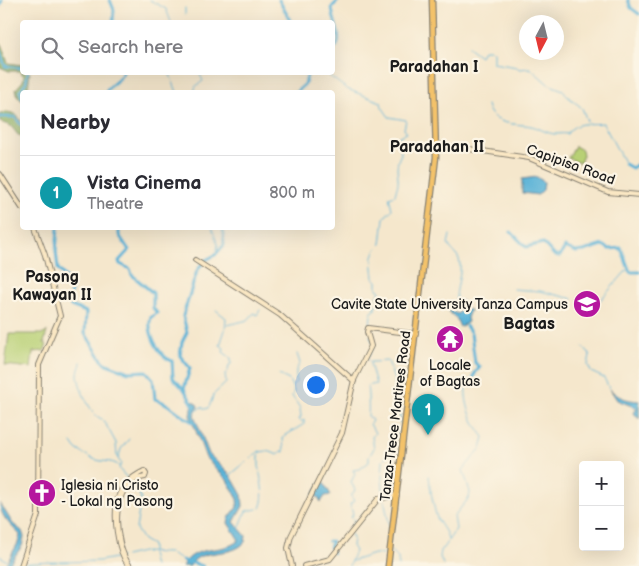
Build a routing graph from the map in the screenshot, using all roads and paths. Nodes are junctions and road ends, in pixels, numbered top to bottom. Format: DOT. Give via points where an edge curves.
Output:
graph roads {
  1 [pos="432,0"];
  2 [pos="436,144"];
  3 [pos="0,174"];
  4 [pos="639,194"];
  5 [pos="20,205"];
  6 [pos="36,230"];
  7 [pos="196,260"];
  8 [pos="205,266"];
  9 [pos="416,334"];
  10 [pos="354,380"];
  11 [pos="140,476"];
  12 [pos="397,495"];
  13 [pos="21,566"];
  14 [pos="129,566"];
  15 [pos="292,566"];
  16 [pos="304,566"];
  17 [pos="388,566"];
  1 -- 2 [label="main road, Tanza-Trece Martires Road"];
  2 -- 4 [label="main road, Capipisa Road" via="529,158 608,192"];
  2 -- 9 [label="main road, Tanza-Trece Martires Road"];
  3 -- 5 [label="main road"];
  6 -- 13 [label="main road" via="60,316 40,365 38,513"];
  7 -- 8 [label="main road"];
  8 -- 10 [label="main road" via="284,318"];
  8 -- 10 [label="main road" via="288,318"];
  9 -- 10 [label="main road" via="370,328 366,332 371,346"];
  9 -- 12 [label="main road, Tanza-Trece Martires Road"];
  10 -- 15 [label="main road" via="342,433 291,536 288,548"];
  11 -- 14 [label="main road" via="127,484 118,504 120,548"];
  12 -- 16 [label="main road" via="378,499 330,559"];
  12 -- 17 [label="main road, Tanza-Trece Martires Road"];
}
